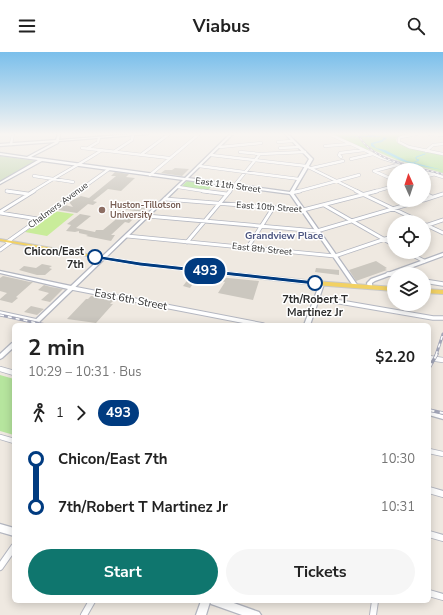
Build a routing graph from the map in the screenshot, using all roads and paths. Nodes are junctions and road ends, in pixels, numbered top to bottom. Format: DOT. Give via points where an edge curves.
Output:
graph roads {
  1 [pos="41,160"];
  2 [pos="43,160"];
  3 [pos="86,160"];
  4 [pos="167,160"];
  5 [pos="205,160"];
  6 [pos="255,160"];
  7 [pos="257,160"];
  8 [pos="310,160"];
  9 [pos="343,161"];
  10 [pos="79,165"];
  11 [pos="199,166"];
  12 [pos="306,166"];
  13 [pos="312,168"];
  14 [pos="387,168"];
  15 [pos="109,169"];
  16 [pos="245,172"];
  17 [pos="431,173"];
  18 [pos="150,174"];
  19 [pos="435,174"];
  20 [pos="359,175"];
  21 [pos="431,175"];
  22 [pos="34,176"];
  23 [pos="387,177"];
  24 [pos="443,177"];
  25 [pos="53,179"];
  26 [pos="186,179"];
  27 [pos="299,179"];
  28 [pos="337,181"];
  29 [pos="73,182"];
  30 [pos="0,183"];
  31 [pos="234,186"];
  32 [pos="178,187"];
  33 [pos="387,188"];
  34 [pos="8,191"];
  35 [pos="291,193"];
  36 [pos="28,194"];
  37 [pos="227,194"];
  38 [pos="364,194"];
  39 [pos="443,194"];
  40 [pos="432,197"];
  41 [pos="165,199"];
  42 [pos="219,204"];
  43 [pos="324,206"];
  44 [pos="401,207"];
  45 [pos="273,208"];
  46 [pos="394,209"];
  47 [pos="303,210"];
  48 [pos="0,213"];
  49 [pos="406,215"];
  50 [pos="147,216"];
  51 [pos="38,219"];
  52 [pos="443,220"];
  53 [pos="352,221"];
  54 [pos="204,222"];
  55 [pos="431,224"];
  56 [pos="262,227"];
  57 [pos="431,228"];
  58 [pos="317,231"];
  59 [pos="443,233"];
  60 [pos="127,236"];
  61 [pos="387,239"];
  62 [pos="0,240"];
  63 [pos="384,240"];
  64 [pos="9,242"];
  65 [pos="187,242"];
  66 [pos="387,242"];
  67 [pos="248,247"];
  68 [pos="0,250"];
  69 [pos="443,254"];
  70 [pos="335,256"];
  71 [pos="102,258"];
  72 [pos="420,259"];
  73 [pos="424,261"];
  74 [pos="407,267"];
  75 [pos="0,272"];
  76 [pos="387,274"];
  77 [pos="351,281"];
  78 [pos="431,282"];
  79 [pos="322,284"];
  80 [pos="443,284"];
  81 [pos="347,286"];
  82 [pos="356,286"];
  83 [pos="370,287"];
  84 [pos="72,288"];
  85 [pos="387,288"];
  86 [pos="431,291"];
  87 [pos="443,292"];
  88 [pos="317,298"];
  89 [pos="0,313"];
  90 [pos="441,318"];
  91 [pos="35,323"];
  92 [pos="253,323"];
  93 [pos="308,323"];
  94 [pos="12,346"];
  95 [pos="0,357"];
  96 [pos="431,358"];
  97 [pos="443,360"];
  98 [pos="0,369"];
  99 [pos="12,372"];
  100 [pos="431,414"];
  101 [pos="443,417"];
  102 [pos="1,439"];
  103 [pos="12,441"];
  104 [pos="431,451"];
  105 [pos="443,454"];
  106 [pos="431,491"];
  107 [pos="443,494"];
  108 [pos="0,528"];
  109 [pos="12,531"];
  110 [pos="431,535"];
  111 [pos="443,538"];
  112 [pos="12,550"];
  113 [pos="0,567"];
  114 [pos="431,593"];
  115 [pos="443,597"];
  116 [pos="91,603"];
  117 [pos="205,603"];
  118 [pos="220,603"];
  119 [pos="375,603"];
  120 [pos="84,615"];
  121 [pos="201,615"];
  122 [pos="256,615"];
  123 [pos="373,615"];
  1 -- 30 [label="street"];
  2 -- 10 [label="street, East 11th Street"];
  3 -- 10 [label="street"];
  4 -- 18 [label="street"];
  5 -- 11 [label="street"];
  6 -- 16 [label="street"];
  7 -- 12 [label="street"];
  8 -- 12 [label="street"];
  9 -- 13 [label="street"];
  10 -- 15 [label="street, East 11th Street"];
  10 -- 25 [label="street"];
  11 -- 16 [label="street"];
  11 -- 26 [label="street"];
  12 -- 13 [label="street"];
  12 -- 27 [label="street"];
  13 -- 28 [label="street"];
  14 -- 23 [label="street" via="374,171"];
  15 -- 18 [label="street, East 11th Street"];
  15 -- 51 [label="street, Chalmers Avenue"];
  16 -- 27 [label="street"];
  16 -- 31 [label="street"];
  17 -- 19 [label="street"];
  18 -- 26 [label="street, East 11th Street"];
  19 -- 21 [label="street"];
  19 -- 24 [label="street"];
  20 -- 28 [label="street, East 11th Street"];
  22 -- 25 [label="street"];
  25 -- 29 [label="street"];
  25 -- 36 [label="street"];
  26 -- 31 [label="street, East 11th Street"];
  26 -- 32 [label="street"];
  27 -- 35 [label="street"];
  28 -- 35 [label="street, East 11th Street"];
  28 -- 38 [label="street"];
  31 -- 35 [label="street, East 11th Street"];
  31 -- 37 [label="street"];
  32 -- 37 [label="street"];
  32 -- 41 [label="street"];
  33 -- 38 [label="street, East 10th Street"];
  34 -- 36 [label="street"];
  35 -- 47 [label="street"];
  36 -- 48 [label="street"];
  37 -- 42 [label="street"];
  38 -- 43 [label="street, East 10th Street"];
  38 -- 46 [label="street"];
  39 -- 40 [label="street"];
  41 -- 42 [label="street, East 10th Street"];
  41 -- 50 [label="street"];
  42 -- 45 [label="street, East 10th Street"];
  42 -- 54 [label="street"];
  43 -- 47 [label="street, East 10th Street"];
  43 -- 53 [label="street"];
  44 -- 46 [label="street"];
  45 -- 47 [label="street, East 10th Street"];
  45 -- 56 [label="street"];
  46 -- 49 [label="street"];
  46 -- 53 [label="street"];
  47 -- 58 [label="street"];
  48 -- 51 [label="street"];
  50 -- 54 [label="street"];
  50 -- 60 [label="street"];
  51 -- 64 [label="street, Chalmers Avenue"];
  52 -- 55 [label="street"];
  53 -- 58 [label="street"];
  53 -- 63 [label="street"];
  54 -- 56 [label="street"];
  54 -- 65 [label="street"];
  56 -- 58 [label="street"];
  56 -- 67 [label="street"];
  57 -- 59 [label="street"];
  58 -- 70 [label="street"];
  60 -- 65 [label="street, East 8th Street"];
  60 -- 71 [label="street"];
  61 -- 63 [label="street, East 8th Street"];
  62 -- 64 [label="main road"];
  63 -- 66 [label="street"];
  63 -- 70 [label="street, East 8th Street"];
  64 -- 68 [label="street, Chalmers Avenue"];
  64 -- 71 [label="main road"];
  65 -- 67 [label="street, East 8th Street"];
  67 -- 70 [label="street, East 8th Street"];
  69 -- 73 [label="street"];
  70 -- 77 [label="street"];
  71 -- 79 [label="main road"];
  71 -- 84 [label="street"];
  72 -- 73 [label="street"];
  73 -- 74 [label="street"];
  75 -- 84 [label="street, East 6th Street"];
  76 -- 83 [label="street" via="370,281"];
  77 -- 81 [label="street"];
  77 -- 82 [label="street"];
  78 -- 80 [label="street"];
  79 -- 81 [label="main road"];
  79 -- 88 [label="street"];
  81 -- 82 [label="main road"];
  82 -- 83 [label="main road"];
  83 -- 85 [label="main road"];
  84 -- 91 [label="street"];
  84 -- 92 [label="street, East 6th Street"];
  86 -- 87 [label="main road"];
  88 -- 90 [label="street"];
  88 -- 93 [label="street"];
  89 -- 91 [label="street"];
  94 -- 95 [label="street"];
  96 -- 97 [label="street"];
  98 -- 99 [label="street"];
  100 -- 101 [label="street"];
  102 -- 103 [label="street"];
  104 -- 105 [label="street"];
  106 -- 107 [label="street"];
  108 -- 109 [label="street"];
  110 -- 111 [label="street"];
  112 -- 113 [label="street"];
  114 -- 115 [label="street"];
  116 -- 120 [label="street"];
  117 -- 121 [label="street"];
  118 -- 122 [label="street"];
  119 -- 123 [label="street"];
}
